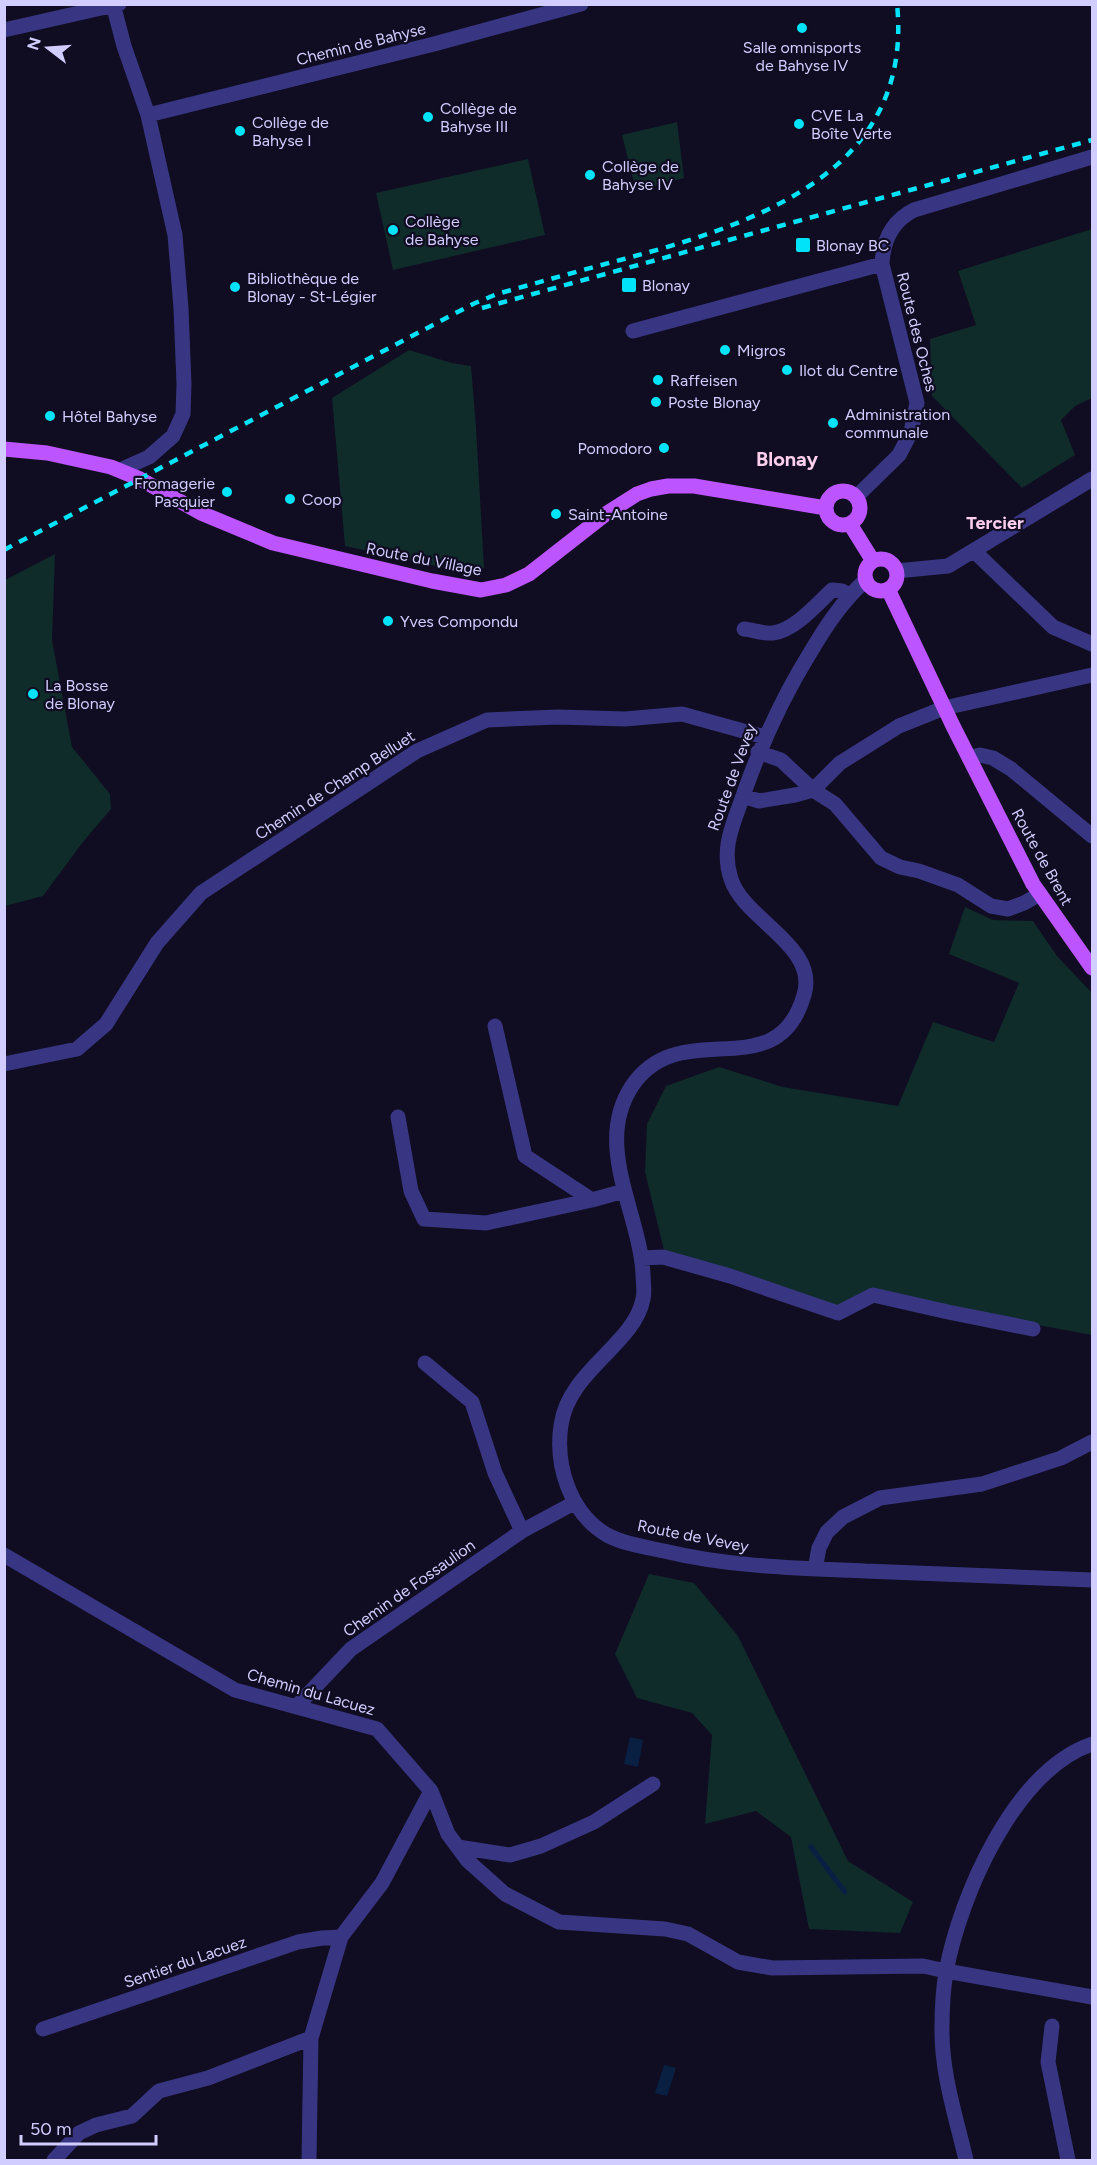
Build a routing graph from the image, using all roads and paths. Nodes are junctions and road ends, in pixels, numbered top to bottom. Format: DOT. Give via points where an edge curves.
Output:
graph roads {
  1 [pos="581,4"];
  2 [pos="115,5"];
  3 [pos="4,30"];
  4 [pos="148,115"];
  5 [pos="1092,157"];
  6 [pos="882,264"];
  7 [pos="633,331"];
  8 [pos="4,449"];
  9 [pos="120,470"];
  10 [pos="1092,479"];
  11 [pos="856,497"];
  12 [pos="826,508"];
  13 [pos="850,524"];
  14 [pos="974,551"];
  15 [pos="873,561"];
  16 [pos="896,571"];
  17 [pos="866,580"];
  18 [pos="888,589"];
  19 [pos="849,595"];
  20 [pos="744,629"];
  21 [pos="1092,644"];
  22 [pos="1092,675"];
  23 [pos="944,708"];
  24 [pos="765,737"];
  25 [pos="758,752"];
  26 [pos="969,758"];
  27 [pos="813,790"];
  28 [pos="743,796"];
  29 [pos="1092,836"];
  30 [pos="1040,894"];
  31 [pos="1092,968"];
  32 [pos="495,1026"];
  33 [pos="4,1064"];
  34 [pos="398,1117"];
  35 [pos="624,1191"];
  36 [pos="592,1200"];
  37 [pos="642,1258"];
  38 [pos="1033,1329"];
  39 [pos="425,1363"];
  40 [pos="1092,1442"];
  41 [pos="574,1503"];
  42 [pos="522,1530"];
  43 [pos="4,1556"];
  44 [pos="815,1569"];
  45 [pos="1092,1580"];
  46 [pos="296,1707"];
  47 [pos="1089,1748"];
  48 [pos="653,1784"];
  49 [pos="431,1791"];
  50 [pos="458,1847"];
  51 [pos="341,1937"];
  52 [pos="946,1971"];
  53 [pos="1092,1997"];
  54 [pos="1052,2026"];
  55 [pos="43,2029"];
  56 [pos="311,2038"];
  57 [pos="54,2160"];
  58 [pos="309,2160"];
  59 [pos="966,2160"];
  60 [pos="1068,2160"];
  1 -- 4 [label="street, Chemin de Bahyse"];
  2 -- 3 [label="street"];
  2 -- 4 [label="street" via="124,46"];
  4 -- 9 [label="street" via="175,234 183,414 173,436 150,458"];
  5 -- 6 [label="street, Route des Oches" via="914,210 890,231"];
  6 -- 7 [label="street"];
  6 -- 11 [label="street, Route des Oches" via="917,403 911,432 899,455"];
  8 -- 9 [label="main road, Route du Village" via="47,453"];
  9 -- 12 [label="main road, Route du Village" via="201,513 273,543 481,590 518,580 624,501 660,488 694,486"];
  10 -- 14 [label="street"];
  11 -- 12 [label="main road" via="837,492"];
  11 -- 13 [label="main road" via="860,509"];
  12 -- 13 [label="main road" via="831,520"];
  13 -- 15 [label="main road"];
  14 -- 16 [label="street" via="948,566"];
  14 -- 21 [label="street" via="1053,627"];
  15 -- 16 [label="main road" via="887,560"];
  15 -- 17 [label="main road" via="866,569"];
  16 -- 18 [label="main road" via="895,582"];
  17 -- 18 [label="main road" via="875,589"];
  17 -- 19 [label="street, Route de Vevey"];
  18 -- 23 [label="main road, Route de Brent"];
  19 -- 20 [label="street" via="832,590 798,621 780,631"];
  19 -- 24 [label="street, Route de Vevey" via="796,675"];
  22 -- 23 [label="street"];
  23 -- 26 [label="main road, Route de Brent"];
  23 -- 27 [label="street" via="899,726 840,764"];
  24 -- 25 [label="street, Route de Vevey"];
  24 -- 33 [label="street, Chemin de Champ Belluet" via="682,714 625,719 488,720 417,752 201,893 157,943 105,1024 77,1049"];
  25 -- 27 [label="street" via="781,760"];
  25 -- 28 [label="street, Route de Vevey"];
  26 -- 29 [label="street, Route de Brent" via="986,756 1011,769"];
  26 -- 30 [label="main road, Route de Brent"];
  27 -- 28 [label="street" via="759,801"];
  27 -- 30 [label="street" via="835,804 881,858 900,867 957,885 991,906 1008,909"];
  28 -- 35 [label="street, Route de Vevey" via="728,839 733,885 791,947 804,968 806,989 788,1029 771,1040 755,1047 679,1052 658,1061 641,1075 618,1120 617,1145"];
  30 -- 31 [label="main road, Route de Brent"];
  32 -- 36 [label="street" via="525,1156"];
  34 -- 36 [label="street" via="411,1191 424,1219 486,1223"];
  35 -- 36 [label="street"];
  35 -- 37 [label="street, Route de Vevey"];
  37 -- 38 [label="street" via="663,1257 696,1266 838,1313 873,1295"];
  37 -- 41 [label="street, Route de Vevey" via="644,1298 637,1316 573,1392 561,1425 563,1472"];
  39 -- 42 [label="street" via="472,1402 495,1473"];
  40 -- 44 [label="street" via="1060,1458 982,1484 880,1498 843,1518 827,1532"];
  41 -- 42 [label="street, Chemin de Fossaulion"];
  41 -- 44 [label="street, Route de Vevey" via="591,1523 621,1541 738,1565"];
  42 -- 46 [label="street, Chemin de Fossaulion" via="351,1649"];
  43 -- 46 [label="street, Chemin du Lacuez" via="235,1689"];
  44 -- 45 [label="street, Route de Vevey"];
  46 -- 49 [label="street, Chemin du Lacuez" via="377,1729"];
  47 -- 52 [label="street" via="1047,1770 1020,1801 967,1898"];
  48 -- 50 [label="street" via="594,1822 541,1846 510,1855"];
  49 -- 50 [label="street, Chemin du Lacuez" via="448,1834"];
  49 -- 51 [label="street" via="382,1883"];
  50 -- 52 [label="street, Chemin du Lacuez" via="505,1894 559,1922 665,1929 688,1934 738,1962 772,1968 923,1966"];
  51 -- 55 [label="street, Sentier du Lacuez" via="298,1942"];
  51 -- 56 [label="street"];
  52 -- 53 [label="street, Chemin du Lacuez"];
  52 -- 59 [label="street" via="944,2059"];
  54 -- 60 [label="street" via="1048,2062"];
  56 -- 57 [label="street" via="208,2078 159,2091 132,2116 79,2133"];
  56 -- 58 [label="street"];
}
